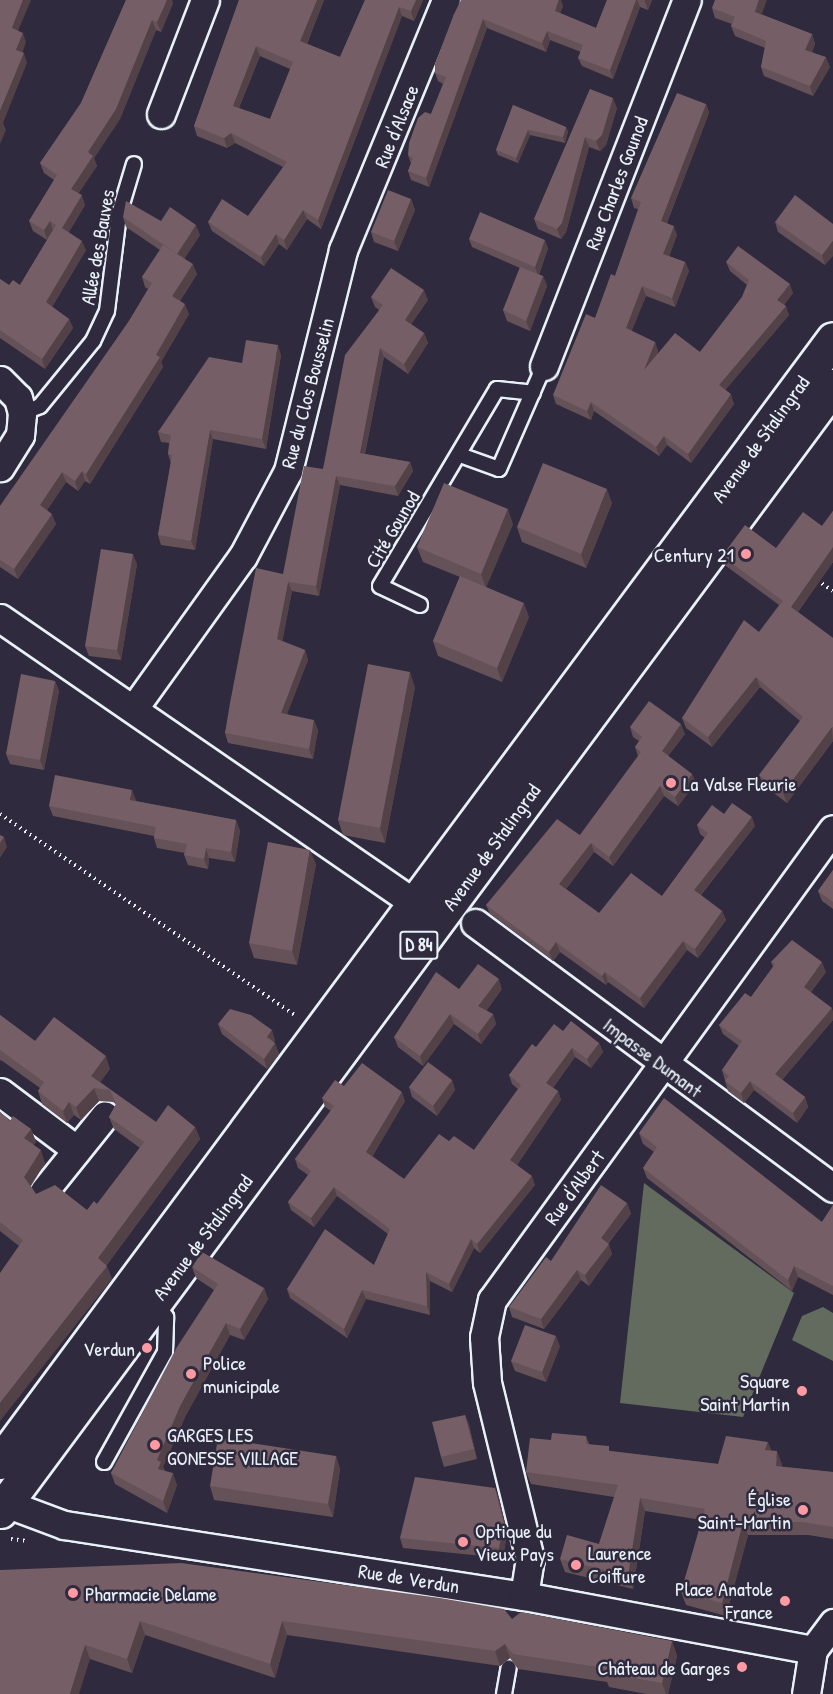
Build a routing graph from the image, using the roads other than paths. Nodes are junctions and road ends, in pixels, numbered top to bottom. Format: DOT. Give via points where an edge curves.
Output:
graph roads {
  1 [pos="205,0"];
  2 [pos="446,0"];
  3 [pos="687,0"];
  4 [pos="160,114"];
  5 [pos="134,164"];
  6 [pos="343,250"];
  7 [pos="833,339"];
  8 [pos="544,366"];
  9 [pos="0,380"];
  10 [pos="833,386"];
  11 [pos="533,393"];
  12 [pos="22,412"];
  13 [pos="460,454"];
  14 [pos="0,467"];
  15 [pos="420,605"];
  16 [pos="0,618"];
  17 [pos="134,708"];
  18 [pos="833,830"];
  19 [pos="414,903"];
  20 [pos="475,923"];
  21 [pos="663,1066"];
  22 [pos="0,1092"];
  23 [pos="105,1115"];
  24 [pos="77,1150"];
  25 [pos="833,1188"];
  26 [pos="44,1191"];
  27 [pos="155,1301"];
  28 [pos="0,1462"];
  29 [pos="104,1462"];
  30 [pos="2,1506"];
  31 [pos="522,1605"];
  32 [pos="833,1623"];
  33 [pos="813,1650"];
  34 [pos="509,1667"];
  35 [pos="504,1694"];
  36 [pos="806,1694"];
  1 -- 4 [label="street"];
  2 -- 6 [label="street, Rue d'Alsace"];
  3 -- 8 [label="street, Rue Charles Gounod"];
  5 -- 12 [label="lane, Allée des Bauves" via="119,214 107,311 93,341 40,406"];
  6 -- 17 [label="street, Rue du Clos Bousselin" via="288,471 243,556"];
  7 -- 19 [label="main road, Avenue de Stalingrad / D 84" via="476,826"];
  8 -- 11 [label="lane"];
  9 -- 12 [label="street" via="18,398"];
  10 -- 27 [label="main road, Avenue de Stalingrad / D 84"];
  11 -- 13 [label="lane, Cité Gounod" via="497,389"];
  11 -- 13 [label="lane" via="499,469"];
  12 -- 14 [label="street" via="20,435"];
  13 -- 15 [label="lane, Cité Gounod" via="380,586"];
  16 -- 17 [label="street"];
  17 -- 19 [label="street"];
  18 -- 21 [label="street, Rue d'Albert"];
  19 -- 28 [label="main road, Avenue de Stalingrad / D 84"];
  20 -- 21 [label="street, Impasse Dumant"];
  21 -- 25 [label="street, Impasse Dumant"];
  21 -- 31 [label="street, Rue d'Albert" via="492,1300 484,1337 488,1382 530,1559"];
  22 -- 24 [label="street"];
  23 -- 24 [label="street"];
  24 -- 26 [label="street"];
  27 -- 29 [label="lane" via="166,1317 165,1352"];
  27 -- 30 [label="main road, Avenue de Stalingrad / D 84"];
  30 -- 31 [label="street, Rue de Verdun" via="64,1525"];
  31 -- 33 [label="street, Rue de Verdun"];
  32 -- 33 [label="street"];
  33 -- 36 [label="street"];
  34 -- 35 [label="lane"];
}
